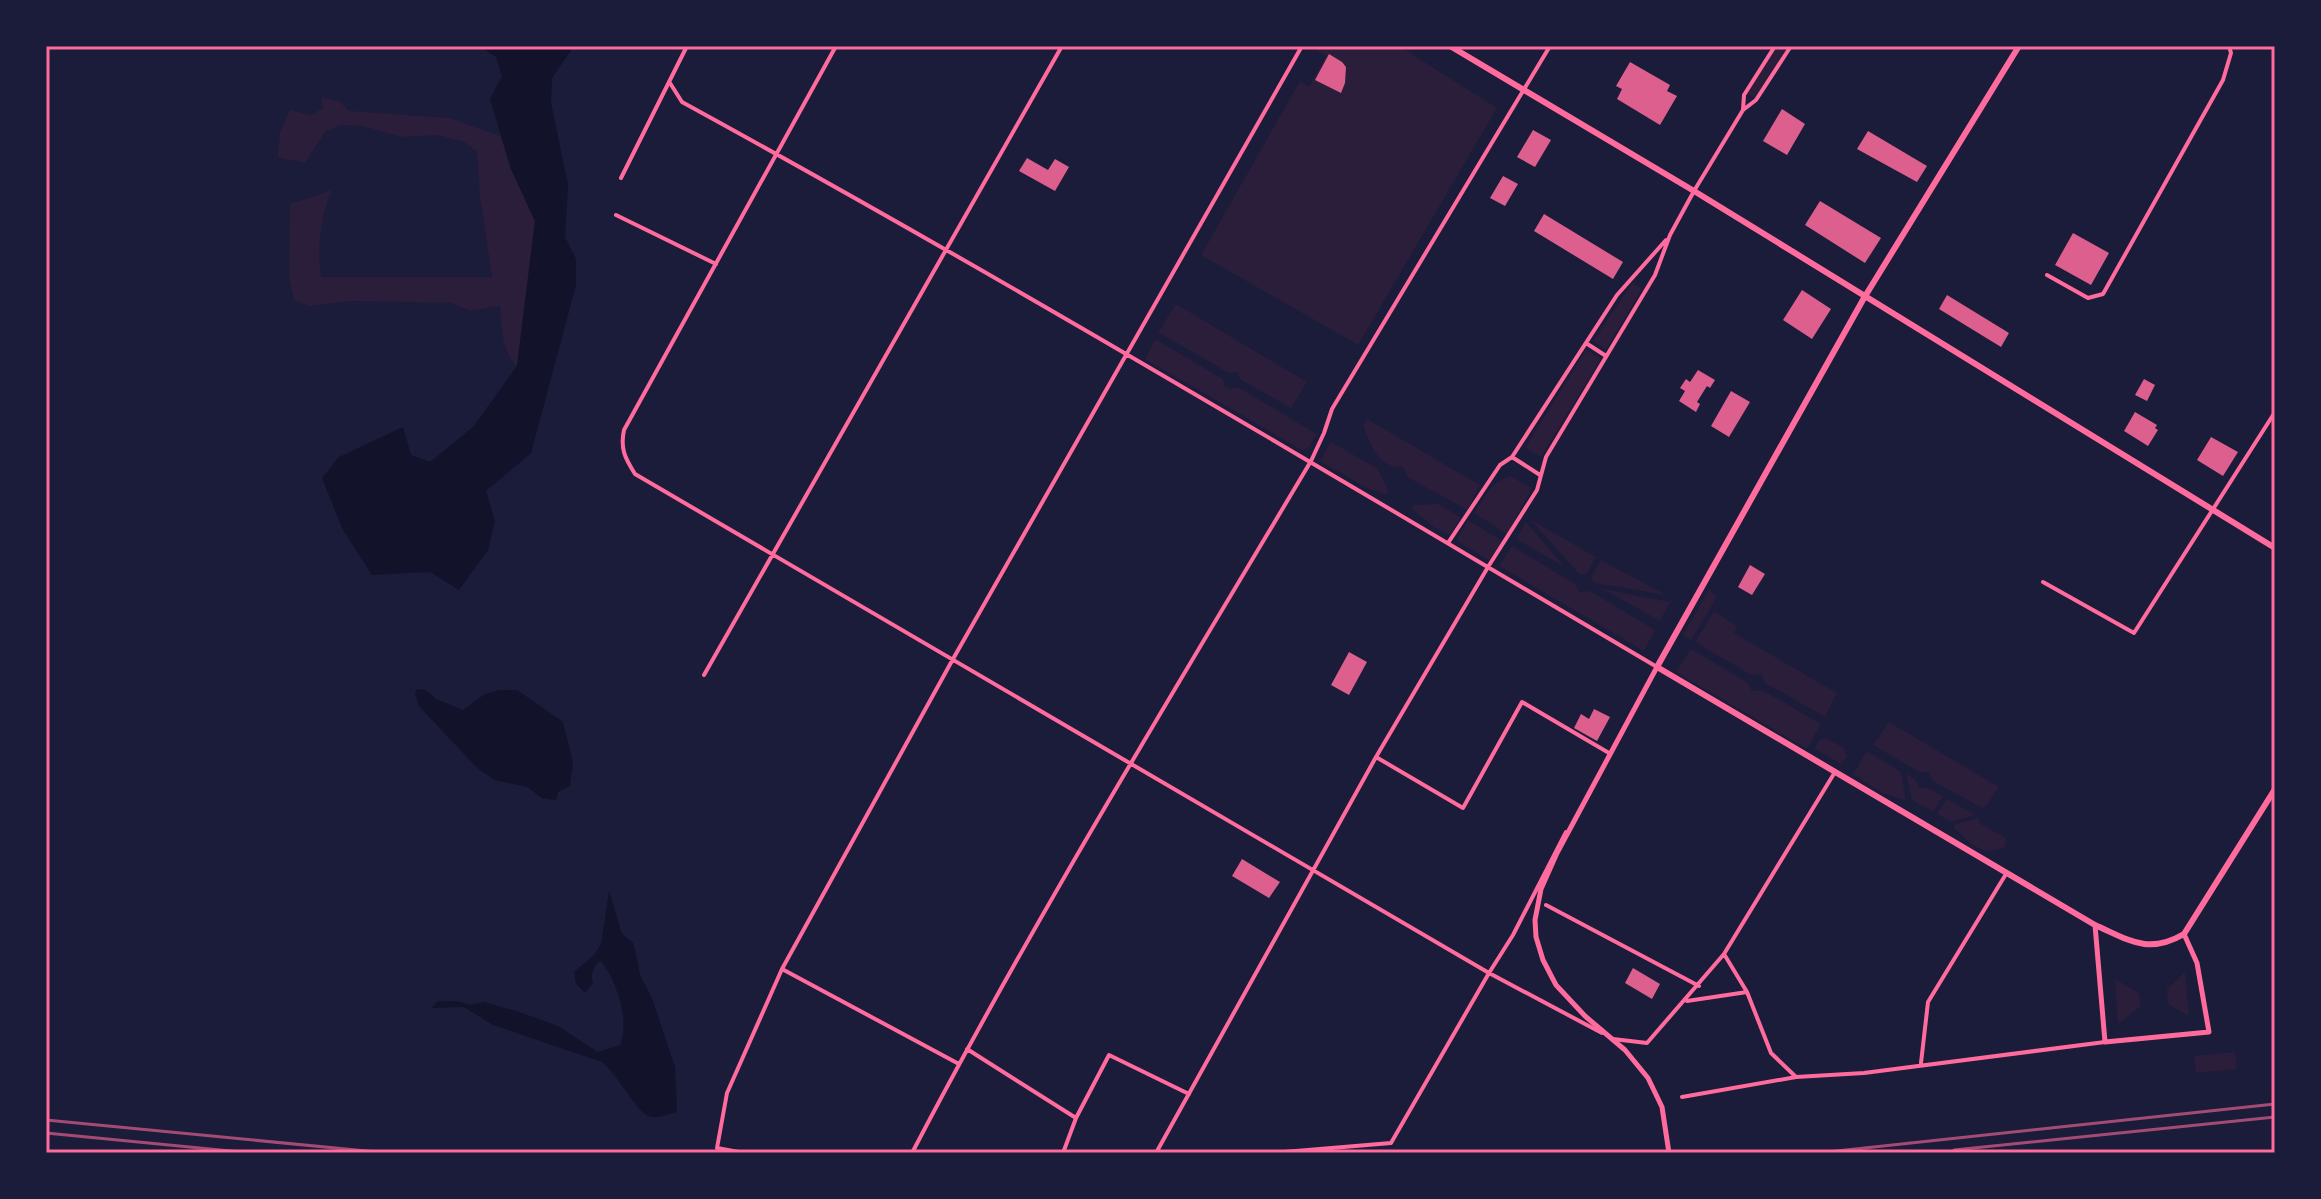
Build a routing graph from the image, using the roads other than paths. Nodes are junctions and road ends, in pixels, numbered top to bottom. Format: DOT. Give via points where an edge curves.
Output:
graph roads {
  1 [pos="687,46"];
  2 [pos="836,46"];
  3 [pos="1062,46"];
  4 [pos="1302,46"];
  5 [pos="1450,46"];
  6 [pos="1550,46"];
  7 [pos="1775,46"];
  8 [pos="1791,46"];
  9 [pos="2019,46"];
  10 [pos="2229,46"];
  11 [pos="670,83"];
  12 [pos="1523,91"];
  13 [pos="1743,110"];
  14 [pos="777,154"];
  15 [pos="621,178"];
  16 [pos="1694,191"];
  17 [pos="616,215"];
  18 [pos="1670,235"];
  19 [pos="945,249"];
  20 [pos="716,264"];
  21 [pos="2047,275"];
  22 [pos="1864,298"];
  23 [pos="1586,343"];
  24 [pos="1125,355"];
  25 [pos="1606,356"];
  26 [pos="2275,412"];
  27 [pos="1512,457"];
  28 [pos="1311,461"];
  29 [pos="1540,475"];
  30 [pos="2212,510"];
  31 [pos="1448,543"];
  32 [pos="2275,548"];
  33 [pos="771,556"];
  34 [pos="1488,567"];
  35 [pos="2043,582"];
  36 [pos="953,659"];
  37 [pos="1657,667"];
  38 [pos="704,675"];
  39 [pos="1609,753"];
  40 [pos="1376,757"];
  41 [pos="1132,763"];
  42 [pos="1835,772"];
  43 [pos="2275,789"];
  44 [pos="1570,827"];
  45 [pos="1313,871"];
  46 [pos="2007,872"];
  47 [pos="1546,905"];
  48 [pos="2095,925"];
  49 [pos="2184,934"];
  50 [pos="1724,954"];
  51 [pos="782,969"];
  52 [pos="1489,973"];
  53 [pos="1699,986"];
  54 [pos="1747,992"];
  55 [pos="1684,1001"];
  56 [pos="2105,1042"];
  57 [pos="967,1049"];
  58 [pos="959,1064"];
  59 [pos="1921,1064"];
  60 [pos="1796,1077"];
  61 [pos="1190,1095"];
  62 [pos="1682,1097"];
  63 [pos="1076,1118"];
  64 [pos="744,1153"];
  65 [pos="912,1153"];
  66 [pos="1063,1153"];
  67 [pos="1156,1153"];
  68 [pos="1272,1153"];
  69 [pos="1669,1153"];
  1 -- 11 [label="street"];
  2 -- 14 [label="street"];
  3 -- 19 [label="street"];
  4 -- 24 [label="street"];
  5 -- 12 [label="main road"];
  6 -- 12 [label="street"];
  7 -- 13 [label="street" via="1744,95"];
  8 -- 13 [label="street" via="1756,100"];
  9 -- 22 [label="main road"];
  10 -- 21 [label="street" via="2223,80 2103,294 2088,298"];
  11 -- 14 [label="street" via="682,102"];
  11 -- 15 [label="street"];
  12 -- 16 [label="main road"];
  12 -- 28 [label="street" via="1332,409"];
  13 -- 16 [label="street"];
  14 -- 19 [label="street"];
  14 -- 20 [label="street"];
  16 -- 18 [label="street"];
  16 -- 22 [label="main road"];
  17 -- 20 [label="street"];
  18 -- 23 [label="street" via="1617,295"];
  18 -- 25 [label="street" via="1655,275"];
  19 -- 24 [label="street"];
  19 -- 33 [label="street"];
  20 -- 33 [label="street" via="624,430 623,455 635,474"];
  22 -- 30 [label="main road"];
  22 -- 37 [label="main road"];
  23 -- 25 [label="street"];
  23 -- 27 [label="street"];
  24 -- 28 [label="street"];
  24 -- 36 [label="street"];
  25 -- 29 [label="street"];
  26 -- 30 [label="street"];
  27 -- 29 [label="street"];
  27 -- 31 [label="street" via="1500,465"];
  28 -- 31 [label="street"];
  28 -- 41 [label="street"];
  29 -- 34 [label="street" via="1537,490"];
  30 -- 32 [label="main road"];
  30 -- 35 [label="street" via="2134,633"];
  31 -- 34 [label="street"];
  33 -- 36 [label="street"];
  33 -- 38 [label="street"];
  34 -- 37 [label="street"];
  34 -- 40 [label="street"];
  36 -- 41 [label="street"];
  36 -- 51 [label="street"];
  37 -- 39 [label="street"];
  37 -- 42 [label="main road"];
  39 -- 40 [label="street" via="1522,702 1463,808"];
  39 -- 44 [label="street"];
  40 -- 45 [label="street"];
  41 -- 45 [label="street"];
  41 -- 57 [label="street"];
  42 -- 46 [label="main road"];
  42 -- 50 [label="street"];
  43 -- 49 [label="main road"];
  44 -- 52 [label="street"];
  44 -- 69 [label="street" via="1541,889 1535,920 1543,960 1556,985 1648,1078 1662,1107"];
  45 -- 52 [label="street"];
  45 -- 61 [label="street"];
  46 -- 48 [label="main road"];
  46 -- 59 [label="street" via="1928,1002"];
  47 -- 53 [label="street"];
  48 -- 49 [label="main road" via="2143,946"];
  48 -- 56 [label="street"];
  49 -- 56 [label="street" via="2197,963 2209,1032"];
  50 -- 53 [label="street"];
  50 -- 54 [label="street"];
  51 -- 58 [label="street"];
  51 -- 64 [label="street" via="727,1093 717,1148"];
  52 -- 55 [label="street" via="1614,1039 1647,1043"];
  52 -- 68 [label="street" via="1391,1143"];
  53 -- 55 [label="street"];
  54 -- 55 [label="street"];
  54 -- 60 [label="street" via="1771,1053"];
  56 -- 59 [label="street"];
  57 -- 58 [label="street"];
  57 -- 63 [label="street"];
  58 -- 65 [label="street"];
  59 -- 60 [label="street"];
  60 -- 62 [label="street"];
  61 -- 63 [label="street" via="1109,1055"];
  61 -- 67 [label="street"];
  63 -- 66 [label="street"];
}
